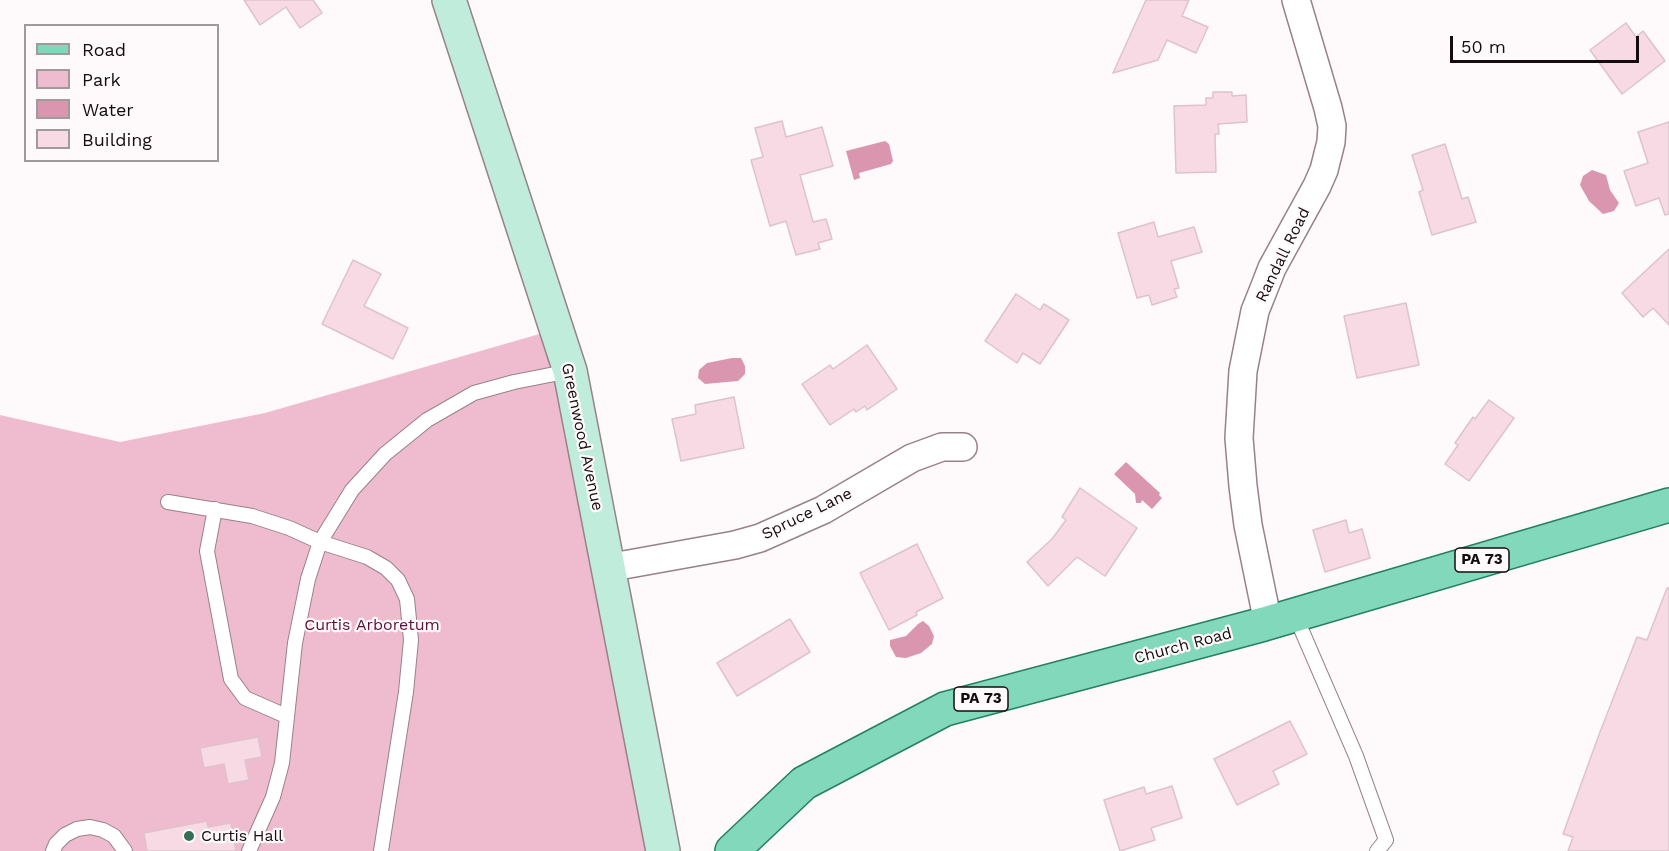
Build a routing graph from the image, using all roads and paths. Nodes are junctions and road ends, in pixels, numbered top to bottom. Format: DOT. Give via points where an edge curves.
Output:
graph roads {
  1 [pos="449,0"];
  2 [pos="1296,0"];
  3 [pos="570,371"];
  4 [pos="963,447"];
  5 [pos="168,502"];
  6 [pos="1669,505"];
  7 [pos="215,509"];
  8 [pos="320,542"];
  9 [pos="608,568"];
  10 [pos="1281,619"];
  11 [pos="286,716"];
  12 [pos="52,851"];
  13 [pos="125,851"];
  14 [pos="249,851"];
  15 [pos="381,851"];
  16 [pos="663,851"];
  17 [pos="732,851"];
  18 [pos="1377,851"];
  1 -- 3 [label="main road, Greenwood Avenue"];
  2 -- 10 [label="street, Randall Road" via="1329,108 1331,142 1317,186 1272,268 1256,311 1243,370 1239,438 1248,525"];
  3 -- 8 [label="lane" via="474,393 427,420 385,454 352,490"];
  3 -- 9 [label="main road, Greenwood Avenue"];
  4 -- 9 [label="street, Spruce Lane" via="942,447 912,458 824,510 760,538"];
  5 -- 7 [label="lane"];
  6 -- 10 [label="main road, Church Road / PA 73"];
  7 -- 8 [label="lane" via="252,516"];
  7 -- 11 [label="lane" via="207,551 231,679 245,698"];
  8 -- 11 [label="lane" via="295,643"];
  8 -- 15 [label="lane" via="367,557 386,568 408,599 411,640 406,692"];
  9 -- 16 [label="main road, Greenwood Avenue"];
  10 -- 17 [label="main road, Church Road / PA 73" via="945,709 804,783"];
  10 -- 18 [label="lane" via="1356,756 1386,840"];
  11 -- 14 [label="lane" via="282,763 273,797"];
  12 -- 13 [label="lane" via="65,835 90,827 114,836"];
}
